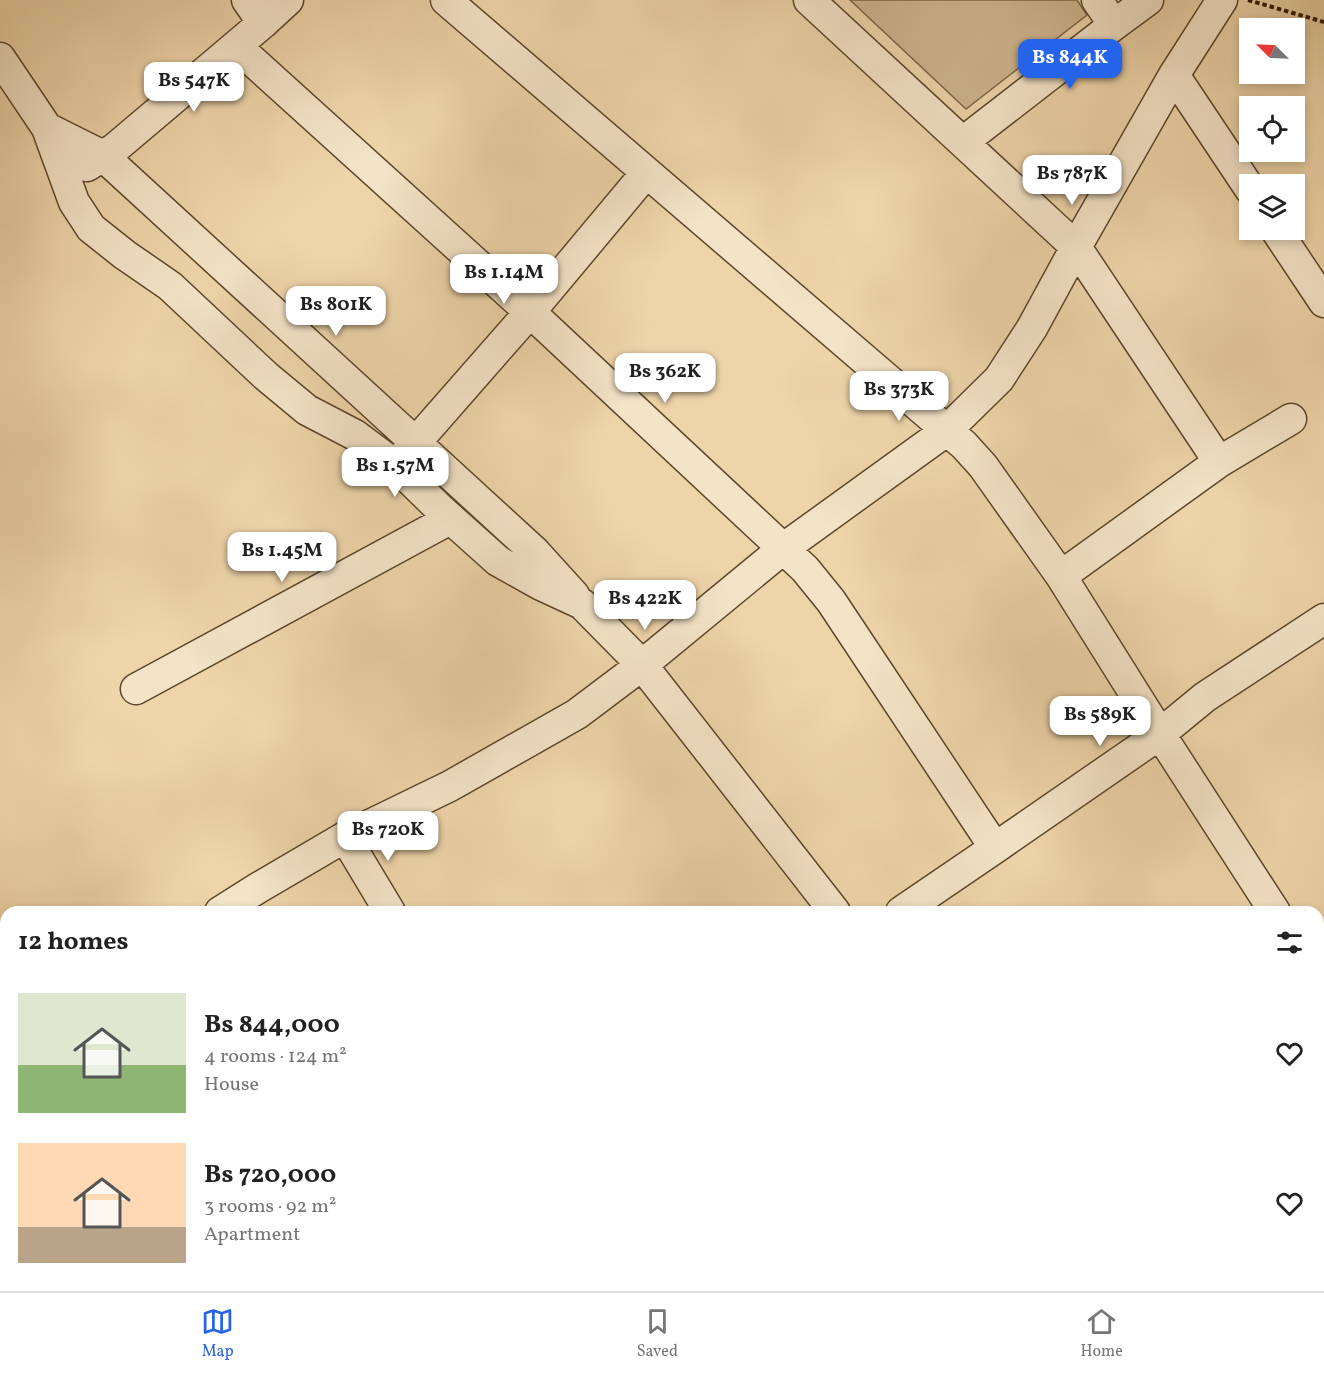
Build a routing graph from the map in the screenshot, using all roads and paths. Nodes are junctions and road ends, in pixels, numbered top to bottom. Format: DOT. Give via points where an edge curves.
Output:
graph roads {
  1 [pos="288,0"];
  2 [pos="446,0"];
  3 [pos="809,0"];
  4 [pos="1097,0"];
  5 [pos="1148,0"];
  6 [pos="1222,0"];
  7 [pos="1247,0"];
  8 [pos="255,12"];
  9 [pos="1324,22"];
  10 [pos="1114,25"];
  11 [pos="236,46"];
  12 [pos="0,58"];
  13 [pos="1174,75"];
  14 [pos="47,128"];
  15 [pos="963,142"];
  16 [pos="103,156"];
  17 [pos="646,173"];
  18 [pos="1240,174"];
  19 [pos="65,177"];
  20 [pos="1283,240"];
  21 [pos="1076,248"];
  22 [pos="1324,302"];
  23 [pos="530,312"];
  24 [pos="1291,419"];
  25 [pos="946,431"];
  26 [pos="415,442"];
  27 [pos="1219,462"];
  28 [pos="395,465"];
  29 [pos="450,519"];
  30 [pos="784,548"];
  31 [pos="1061,576"];
  32 [pos="582,604"];
  33 [pos="1324,619"];
  34 [pos="642,665"];
  35 [pos="136,689"];
  36 [pos="1160,734"];
  37 [pos="345,837"];
  38 [pos="995,848"];
  39 [pos="230,906"];
  40 [pos="386,906"];
  41 [pos="831,906"];
  42 [pos="910,906"];
  43 [pos="1271,906"];
  1 -- 8 [label="street"];
  2 -- 17 [label="street"];
  3 -- 15 [label="street"];
  4 -- 10 [label="street"];
  5 -- 10 [label="street"];
  6 -- 13 [label="street"];
  7 -- 9 [label="path"];
  8 -- 11 [label="street"];
  10 -- 15 [label="street"];
  11 -- 16 [label="street"];
  11 -- 23 [label="street"];
  12 -- 14 [label="street"];
  13 -- 18 [label="street"];
  13 -- 21 [label="street"];
  14 -- 16 [label="street"];
  14 -- 19 [label="street"];
  15 -- 21 [label="street"];
  16 -- 19 [label="street"];
  16 -- 26 [label="street"];
  17 -- 23 [label="street"];
  17 -- 25 [label="street"];
  19 -- 28 [label="street" via="74,202 91,228 170,286 307,410 355,435"];
  20 -- 22 [label="street"];
  21 -- 25 [label="street" via="999,379"];
  21 -- 27 [label="street"];
  23 -- 26 [label="street"];
  23 -- 30 [label="street"];
  24 -- 27 [label="street"];
  25 -- 30 [label="street"];
  25 -- 31 [label="street" via="983,466"];
  26 -- 28 [label="street"];
  26 -- 32 [label="street" via="535,552"];
  27 -- 31 [label="street"];
  28 -- 29 [label="street"];
  29 -- 32 [label="street" via="498,561"];
  29 -- 35 [label="street"];
  30 -- 34 [label="street"];
  30 -- 38 [label="street" via="831,601"];
  31 -- 36 [label="street"];
  32 -- 34 [label="street"];
  33 -- 36 [label="street" via="1205,697"];
  34 -- 37 [label="street" via="577,714 450,786"];
  34 -- 41 [label="street"];
  36 -- 38 [label="street"];
  36 -- 43 [label="street"];
  37 -- 39 [label="street"];
  37 -- 40 [label="street"];
  38 -- 42 [label="street"];
}
